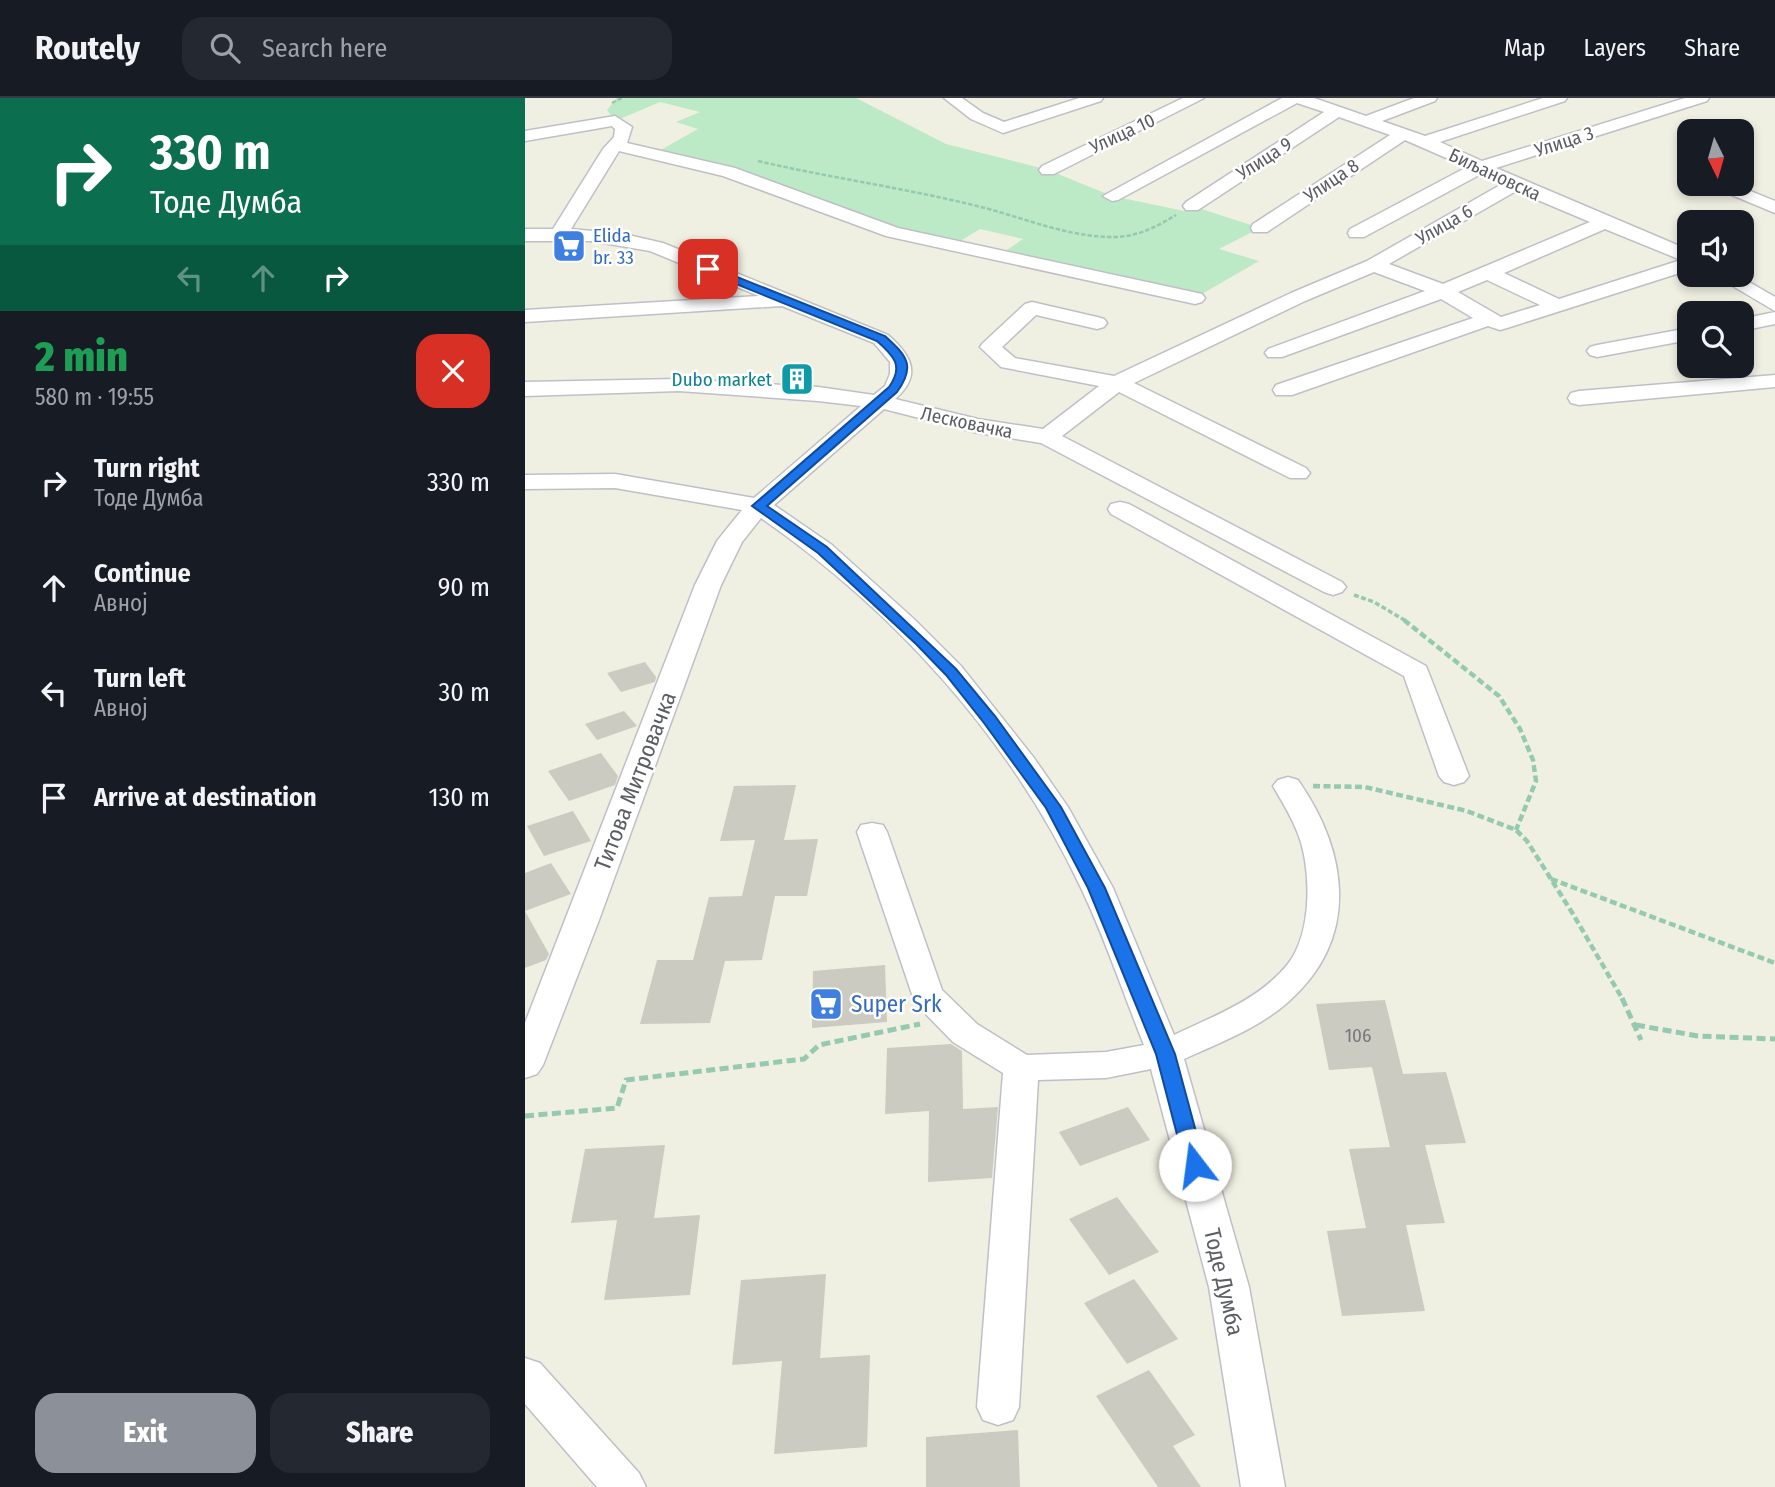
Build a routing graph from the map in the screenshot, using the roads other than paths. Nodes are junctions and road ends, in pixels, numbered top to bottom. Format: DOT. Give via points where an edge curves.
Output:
graph roads {
  1 [pos="952,98"];
  2 [pos="1095,98"];
  3 [pos="1196,98"];
  4 [pos="1429,98"];
  5 [pos="1559,98"];
  6 [pos="1701,98"];
  7 [pos="1305,99"];
  8 [pos="616,107"];
  9 [pos="1337,111"];
  10 [pos="1366,121"];
  11 [pos="1404,133"];
  12 [pos="525,136"];
  13 [pos="1425,141"];
  14 [pos="615,145"];
  15 [pos="1481,167"];
  16 [pos="1048,170"];
  17 [pos="1515,184"];
  18 [pos="1112,195"];
  19 [pos="1748,196"];
  20 [pos="1192,206"];
  21 [pos="1775,208"];
  22 [pos="1606,222"];
  23 [pos="1260,228"];
  24 [pos="559,233"];
  25 [pos="1357,233"];
  26 [pos="525,235"];
  27 [pos="1677,252"];
  28 [pos="1374,265"];
  29 [pos="1677,268"];
  30 [pos="1488,273"];
  31 [pos="1748,287"];
  32 [pos="1440,290"];
  33 [pos="1195,298"];
  34 [pos="1772,299"];
  35 [pos="784,300"];
  36 [pos="1559,306"];
  37 [pos="525,316"];
  38 [pos="1775,318"];
  39 [pos="1489,319"];
  40 [pos="1754,322"];
  41 [pos="1097,323"];
  42 [pos="1677,336"];
  43 [pos="1597,351"];
  44 [pos="1275,353"];
  45 [pos="1775,382"];
  46 [pos="1117,383"];
  47 [pos="525,390"];
  48 [pos="1284,390"];
  49 [pos="1579,398"];
  50 [pos="880,402"];
  51 [pos="1047,437"];
  52 [pos="1298,473"];
  53 [pos="525,482"];
  54 [pos="759,506"];
  55 [pos="1120,509"];
  56 [pos="1271,555"];
  57 [pos="1237,573"];
  58 [pos="1333,587"];
  59 [pos="1454,776"];
  60 [pos="1287,786"];
  61 [pos="872,832"];
  62 [pos="1165,1054"];
  63 [pos="525,1065"];
  64 [pos="1021,1068"];
  65 [pos="525,1375"];
  66 [pos="998,1407"];
  67 [pos="624,1487"];
  68 [pos="1263,1487"];
  1 -- 2 [label="street" via="1003,128"];
  3 -- 16 [label="street, Улица 10"];
  4 -- 10 [label="street"];
  5 -- 13 [label="street"];
  6 -- 15 [label="street, Улица 3"];
  7 -- 9 [label="street, Биљановска"];
  7 -- 18 [label="street"];
  8 -- 12 [label="street"];
  8 -- 14 [label="street" via="625,132"];
  9 -- 10 [label="street, Биљановска"];
  9 -- 20 [label="street, Улица 9"];
  10 -- 11 [label="street, Биљановска"];
  11 -- 13 [label="street, Биљановска"];
  11 -- 23 [label="street, Улица 8"];
  13 -- 15 [label="street, Биљановска"];
  14 -- 24 [label="street"];
  14 -- 33 [label="street" via="729,172 893,232"];
  15 -- 17 [label="street, Биљановска"];
  15 -- 25 [label="street, Улица 3"];
  17 -- 22 [label="street, Биљановска"];
  17 -- 28 [label="street, Улица 6"];
  19 -- 21 [label="street"];
  22 -- 27 [label="street, Биљановска"];
  22 -- 30 [label="street"];
  24 -- 26 [label="street"];
  24 -- 35 [label="street" via="656,247"];
  28 -- 32 [label="street"];
  28 -- 46 [label="street, Улица 6"];
  29 -- 36 [label="street"];
  30 -- 32 [label="street"];
  30 -- 36 [label="street"];
  31 -- 34 [label="street"];
  32 -- 39 [label="street"];
  32 -- 44 [label="street"];
  35 -- 37 [label="street"];
  35 -- 50 [label="street" via="881,339 895,352 902,363 902,377"];
  36 -- 39 [label="street" via="1500,324"];
  38 -- 40 [label="street"];
  39 -- 48 [label="street"];
  41 -- 46 [label="street" via="1032,308 990,347 1008,363"];
  42 -- 43 [label="street"];
  45 -- 49 [label="street"];
  46 -- 51 [label="street, Улица 6"];
  46 -- 52 [label="street"];
  47 -- 50 [label="street, Лесковачка" via="707,386"];
  50 -- 51 [label="street, Лесковачка"];
  50 -- 54 [label="street"];
  51 -- 56 [label="street, Лесковачка"];
  53 -- 54 [label="street" via="649,483"];
  54 -- 62 [label="street, Тоде Думба" via="823,550 906,626 951,672 1024,764 1097,888"];
  54 -- 63 [label="street, Титова Митровачка" via="736,530 709,585"];
  55 -- 57 [label="street"];
  56 -- 57 [label="street"];
  56 -- 58 [label="street, Лесковачка"];
  57 -- 59 [label="street" via="1416,672"];
  60 -- 62 [label="street" via="1312,830 1322,862 1319,930 1303,968 1274,996"];
  61 -- 64 [label="street" via="927,995 965,1033"];
  62 -- 64 [label="street" via="1106,1065"];
  62 -- 68 [label="street, Тоде Думба" via="1229,1287"];
  64 -- 66 [label="street"];
  65 -- 67 [label="street"];
}
